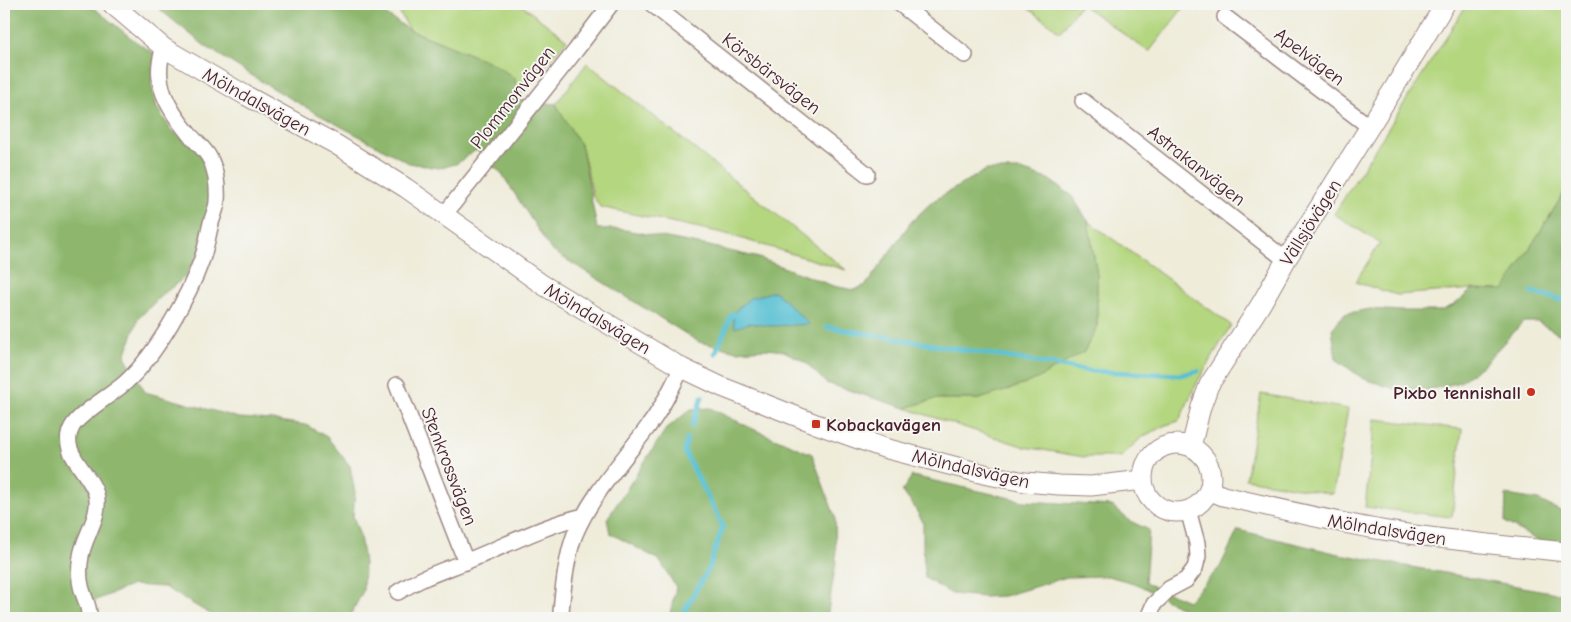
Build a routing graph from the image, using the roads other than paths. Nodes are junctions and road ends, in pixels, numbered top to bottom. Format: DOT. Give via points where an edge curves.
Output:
graph roads {
  1 [pos="112,4"];
  2 [pos="611,4"];
  3 [pos="652,4"];
  4 [pos="900,4"];
  5 [pos="1445,4"];
  6 [pos="1225,17"];
  7 [pos="164,48"];
  8 [pos="965,55"];
  9 [pos="1083,101"];
  10 [pos="1370,126"];
  11 [pos="867,174"];
  12 [pos="444,215"];
  13 [pos="1286,260"];
  14 [pos="682,368"];
  15 [pos="397,385"];
  16 [pos="1191,447"];
  17 [pos="1144,480"];
  18 [pos="1209,490"];
  19 [pos="1188,510"];
  20 [pos="584,516"];
  21 [pos="1567,552"];
  22 [pos="466,562"];
  23 [pos="398,592"];
  24 [pos="89,618"];
  25 [pos="561,618"];
  26 [pos="1148,618"];
  1 -- 7 [label="street, Mölndalsvägen"];
  2 -- 12 [label="street, Plommonvägen"];
  3 -- 11 [label="street, Körsbärsvägen"];
  4 -- 8 [label="street"];
  5 -- 10 [label="street, Vällsjövägen"];
  6 -- 10 [label="street, Apelvägen"];
  7 -- 12 [label="street, Mölndalsvägen" via="337,145"];
  7 -- 24 [label="street" via="158,77 163,92 172,112 213,164 217,202 202,259 167,329 140,370 80,418 68,436 69,447 98,500 80,558 82,592 90,612"];
  9 -- 13 [label="street, Astrakanvägen"];
  10 -- 13 [label="street, Vällsjövägen"];
  12 -- 14 [label="street, Mölndalsvägen" via="543,285"];
  13 -- 16 [label="street, Vällsjövägen" via="1209,385"];
  14 -- 17 [label="street, Mölndalsvägen" via="722,388 866,442 988,475 1059,485 1091,486"];
  14 -- 20 [label="street" via="651,423"];
  15 -- 22 [label="street, Stenkrossvägen"];
  16 -- 17 [label="street" via="1176,444 1158,450 1148,461"];
  16 -- 18 [label="street" via="1207,462 1211,479"];
  17 -- 19 [label="street" via="1148,495 1158,506 1173,511"];
  18 -- 19 [label="street" via="1200,503"];
  18 -- 21 [label="street, Mölndalsvägen" via="1323,519 1384,530"];
  19 -- 26 [label="street" via="1198,543 1195,568 1186,580 1169,589 1154,604"];
  20 -- 22 [label="street" via="564,521"];
  20 -- 25 [label="street" via="574,536 565,575"];
  22 -- 23 [label="street" via="416,580"];
}
